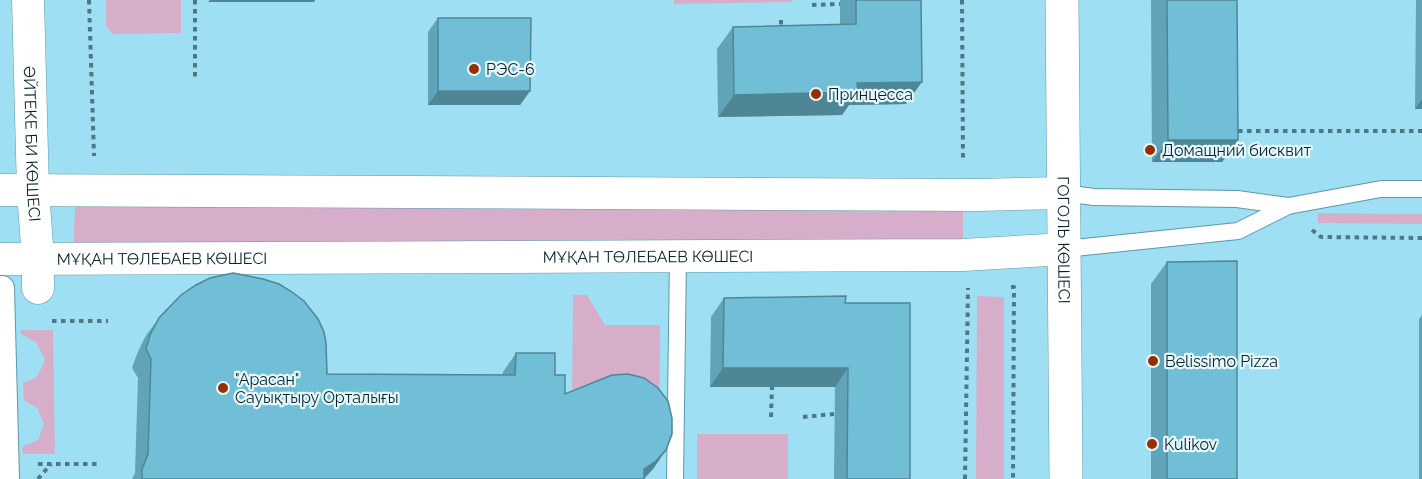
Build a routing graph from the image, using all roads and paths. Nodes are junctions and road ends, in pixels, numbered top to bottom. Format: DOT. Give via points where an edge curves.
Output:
graph roads {
  1 [pos="28,0"];
  2 [pos="89,0"];
  3 [pos="195,0"];
  4 [pos="962,0"];
  5 [pos="1062,0"];
  6 [pos="840,4"];
  7 [pos="812,5"];
  8 [pos="781,20"];
  9 [pos="782,38"];
  10 [pos="195,79"];
  11 [pos="1238,131"];
  12 [pos="1422,132"];
  13 [pos="94,156"];
  14 [pos="963,160"];
  15 [pos="1422,189"];
  16 [pos="0,190"];
  17 [pos="33,191"];
  18 [pos="1063,193"];
  19 [pos="1288,206"];
  20 [pos="1422,238"];
  21 [pos="1065,249"];
  22 [pos="980,254"];
  23 [pos="678,256"];
  24 [pos="38,273"];
  25 [pos="1,274"];
  26 [pos="1014,287"];
  27 [pos="54,321"];
  28 [pos="108,321"];
  29 [pos="772,387"];
  30 [pos="834,414"];
  31 [pos="771,417"];
  32 [pos="803,417"];
  33 [pos="97,464"];
  34 [pos="7,479"];
  35 [pos="38,479"];
  36 [pos="675,479"];
  37 [pos="965,479"];
  38 [pos="1013,479"];
  39 [pos="1066,479"];
  1 -- 17 [label="street, ӘЙТЕКЕ БИ КӨШЕСІ"];
  2 -- 13 [label="path"];
  3 -- 10 [label="path"];
  4 -- 14 [label="path"];
  5 -- 18 [label="street, ГОГОЛЬ КӨШЕСІ"];
  6 -- 7 [label="path"];
  8 -- 9 [label="path"];
  11 -- 12 [label="path"];
  15 -- 19 [label="lane, МҰҚАН ТӨЛЕБАЕВ КӨШЕСІ" via="1381,189"];
  16 -- 17 [label="street, МҰҚАН ТӨЛЕБАЕВ КӨШЕСІ"];
  17 -- 18 [label="street, МҰҚАН ТӨЛЕБАЕВ КӨШЕСІ"];
  17 -- 24 [label="street, ӘЙТЕКЕ БИ КӨШЕСІ"];
  18 -- 19 [label="lane, МҰҚАН ТӨЛЕБАЕВ КӨШЕСІ" via="1237,199"];
  18 -- 21 [label="street, ГОГОЛЬ КӨШЕСІ"];
  19 -- 20 [label="path" via="1320,237"];
  19 -- 21 [label="lane, МҰҚАН ТӨЛЕБАЕВ КӨШЕСІ" via="1238,231"];
  21 -- 22 [label="street, МҰҚАН ТӨЛЕБАЕВ КӨШЕСІ"];
  21 -- 39 [label="street, ГОГОЛЬ КӨШЕСІ"];
  22 -- 23 [label="street, МҰҚАН ТӨЛЕБАЕВ КӨШЕСІ"];
  22 -- 37 [label="path" via="968,288"];
  23 -- 24 [label="street, МҰҚАН ТӨЛЕБАЕВ КӨШЕСІ"];
  23 -- 36 [label="lane"];
  24 -- 25 [label="street, МҰҚАН ТӨЛЕБАЕВ КӨШЕСІ"];
  25 -- 34 [label="street"];
  26 -- 38 [label="path"];
  27 -- 28 [label="path"];
  29 -- 31 [label="path"];
  30 -- 32 [label="path"];
  33 -- 35 [label="path" via="51,464"];
}
